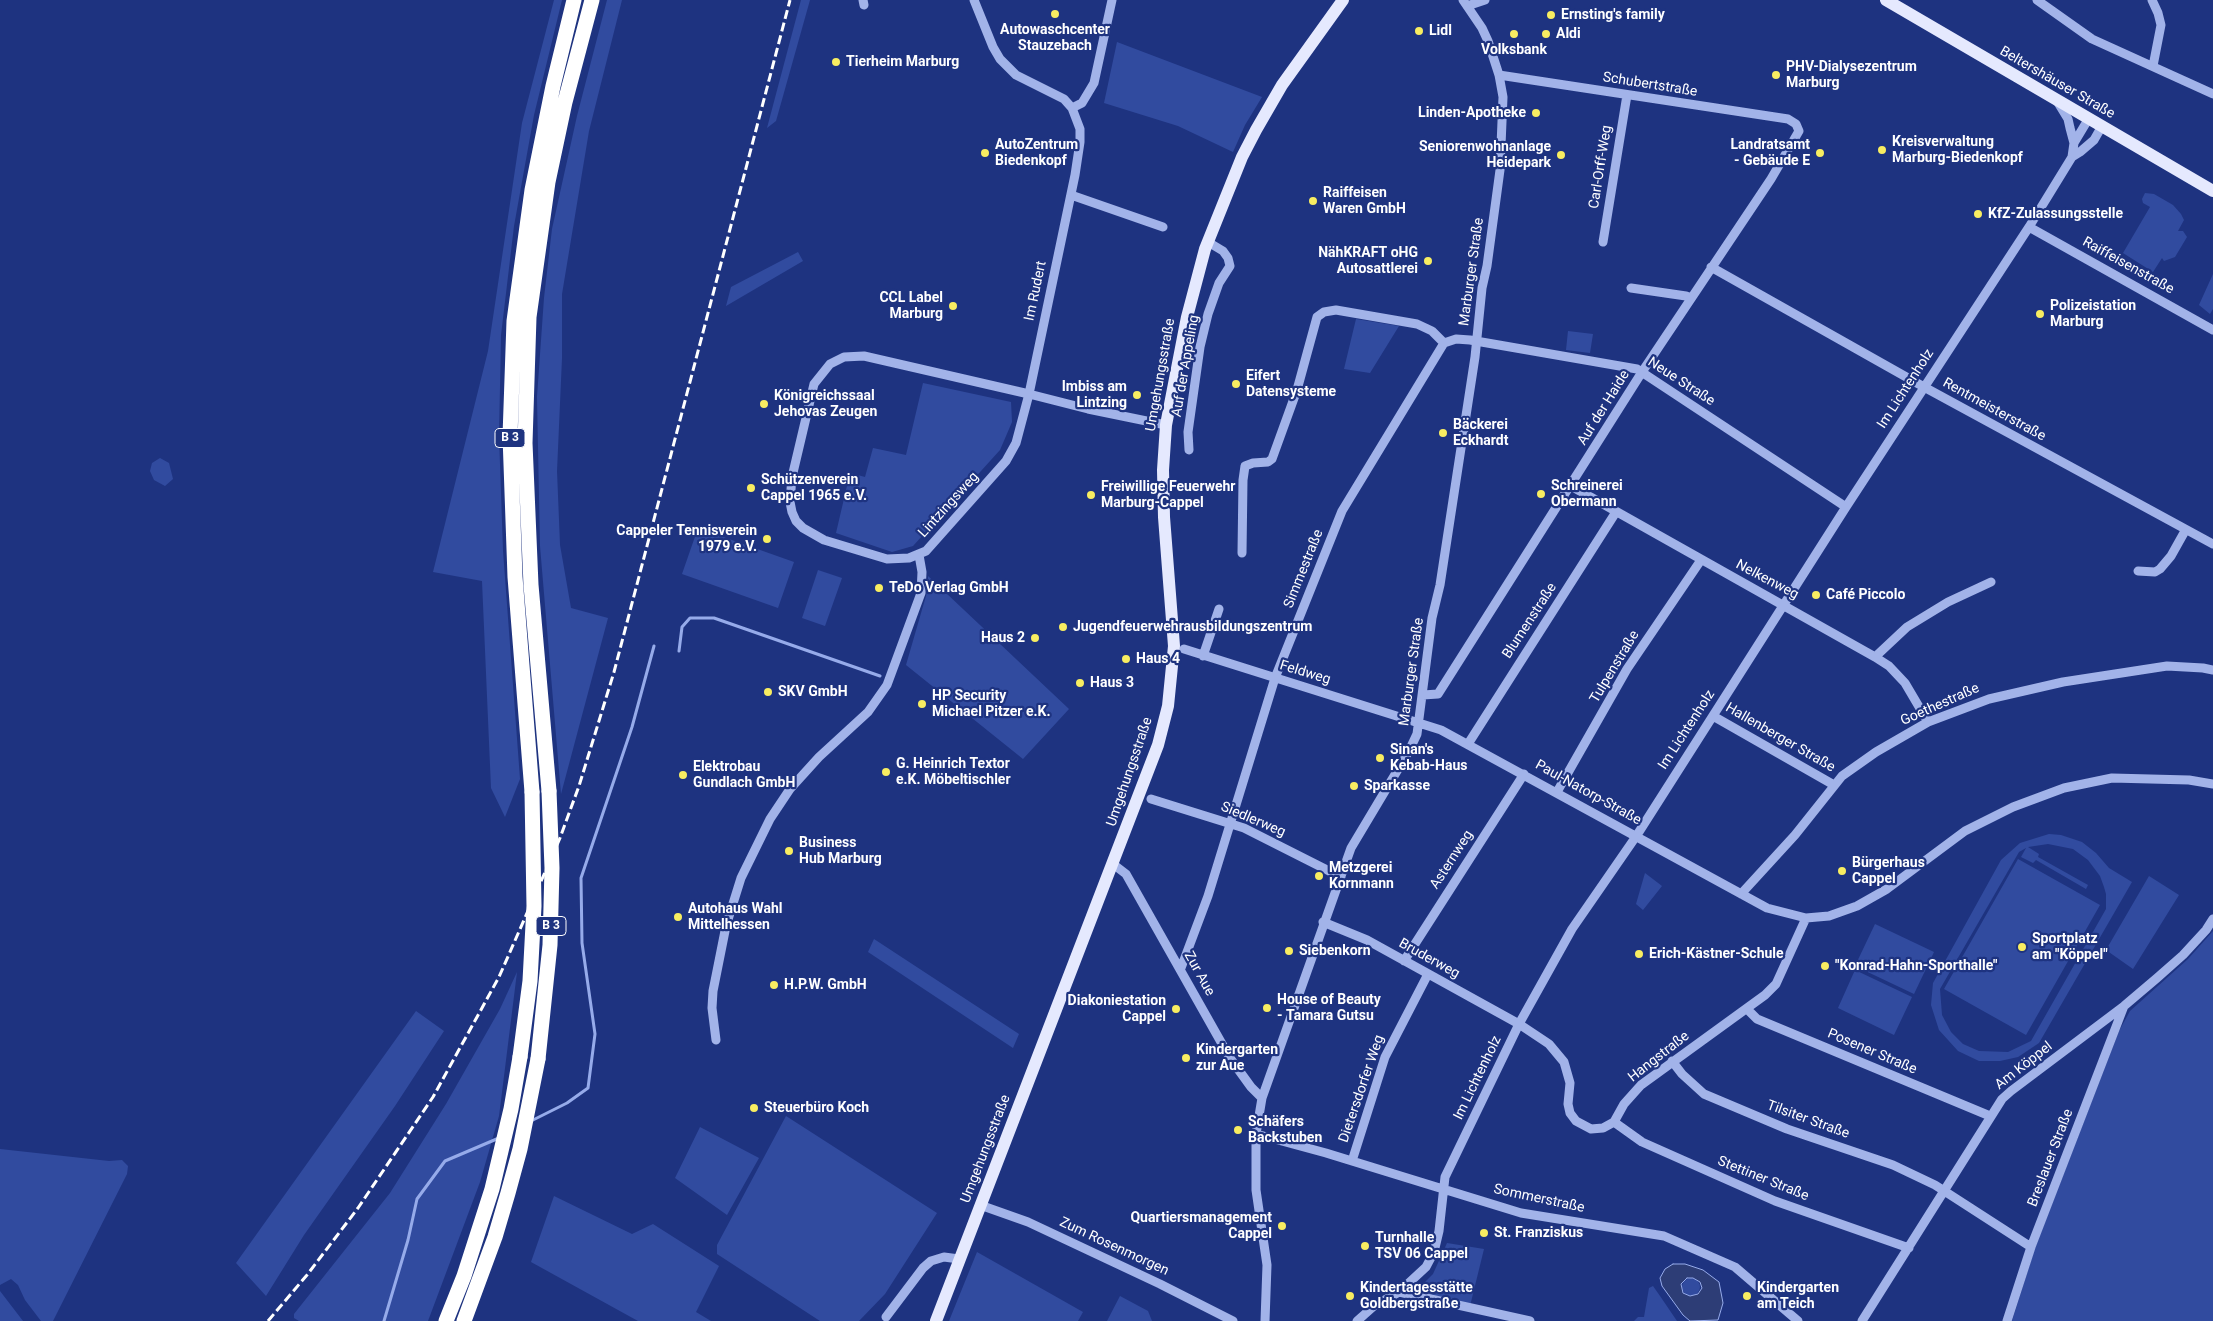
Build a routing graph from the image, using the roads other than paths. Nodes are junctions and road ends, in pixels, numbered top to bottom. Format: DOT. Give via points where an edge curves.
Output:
graph roads {
  1 [pos="574,0"];
  2 [pos="592,0"];
  3 [pos="974,0"];
  4 [pos="1112,0"];
  5 [pos="1343,0"];
  6 [pos="1485,0"];
  7 [pos="1886,0"];
  8 [pos="2037,0"];
  9 [pos="2152,0"];
  10 [pos="1465,3"];
  11 [pos="2154,66"];
  12 [pos="1499,75"];
  13 [pos="2213,94"];
  14 [pos="1626,95"];
  15 [pos="2055,98"];
  16 [pos="1072,108"];
  17 [pos="2089,118"];
  18 [pos="1796,124"];
  19 [pos="2102,126"];
  20 [pos="2074,143"];
  21 [pos="2072,157"];
  22 [pos="2213,191"];
  23 [pos="1071,194"];
  24 [pos="1163,227"];
  25 [pos="2029,227"];
  26 [pos="1208,242"];
  27 [pos="1603,242"];
  28 [pos="1711,267"];
  29 [pos="1631,288"];
  30 [pos="1691,298"];
  31 [pos="2213,330"];
  32 [pos="1476,342"];
  33 [pos="1444,343"];
  34 [pos="1642,372"];
  35 [pos="1924,386"];
  36 [pos="1029,394"];
  37 [pos="1166,425"];
  38 [pos="1188,450"];
  39 [pos="1571,486"];
  40 [pos="1846,507"];
  41 [pos="1616,512"];
  42 [pos="2185,531"];
  43 [pos="2213,544"];
  44 [pos="1242,553"];
  45 [pos="919,555"];
  46 [pos="1701,560"];
  47 [pos="2138,571"];
  48 [pos="1991,582"];
  49 [pos="1784,604"];
  50 [pos="1219,609"];
  51 [pos="1184,649"];
  52 [pos="1203,656"];
  53 [pos="1875,657"];
  54 [pos="2213,670"];
  55 [pos="1275,678"];
  56 [pos="1423,696"];
  57 [pos="1713,716"];
  58 [pos="1419,722"];
  59 [pos="1928,722"];
  60 [pos="1468,744"];
  61 [pos="1524,774"];
  62 [pos="2213,784"];
  63 [pos="1834,785"];
  64 [pos="1557,792"];
  65 [pos="1150,799"];
  66 [pos="1231,824"];
  67 [pos="1636,836"];
  68 [pos="1113,864"];
  69 [pos="1341,877"];
  70 [pos="1741,894"];
  71 [pos="1806,918"];
  72 [pos="2213,919"];
  73 [pos="1323,922"];
  74 [pos="1404,961"];
  75 [pos="1181,968"];
  76 [pos="1428,974"];
  77 [pos="2124,1006"];
  78 [pos="1747,1009"];
  79 [pos="1519,1024"];
  80 [pos="716,1040"];
  81 [pos="1672,1061"];
  82 [pos="1262,1098"];
  83 [pos="1990,1116"];
  84 [pos="1614,1122"];
  85 [pos="1256,1134"];
  86 [pos="1352,1161"];
  87 [pos="1442,1188"];
  88 [pos="1944,1191"];
  89 [pos="980,1205"];
  90 [pos="2031,1247"];
  91 [pos="1908,1248"];
  92 [pos="959,1259"];
  93 [pos="1399,1292"];
  94 [pos="886,1317"];
  95 [pos="446,1321"];
  96 [pos="464,1321"];
  97 [pos="936,1321"];
  98 [pos="1233,1321"];
  99 [pos="1265,1321"];
  100 [pos="1357,1321"];
  101 [pos="1530,1321"];
  102 [pos="1798,1321"];
  103 [pos="1862,1321"];
  104 [pos="2007,1321"];
  1 -- 95 [label="highway, B 3, bridge" via="532,190 514,321 510,436 515,578 535,868 530,981 520,1057 500,1155 478,1233"];
  2 -- 96 [label="highway, B 3, bridge" via="548,182 529,317 525,443 552,868 547,983 538,1060 520,1149 495,1238"];
  3 -- 16 [label="street" via="993,47 1009,68 1016,75 1054,92"];
  4 -- 16 [label="street" via="1094,83 1082,103"];
  5 -- 26 [label="main road, Umgehungsstraße" via="1282,86 1256,130"];
  6 -- 10 [label="street, Marburger Straße"];
  7 -- 15 [label="main road, Beltershäuser Straße"];
  8 -- 11 [label="street" via="2092,39"];
  9 -- 11 [label="street" via="2160,26"];
  10 -- 12 [label="street, Marburger Straße" via="1482,28"];
  11 -- 13 [label="street"];
  12 -- 14 [label="street, Schubertstraße"];
  12 -- 32 [label="street, Marburger Straße" via="1502,153"];
  14 -- 18 [label="street, Schubertstraße" via="1788,119"];
  14 -- 27 [label="street, Carl-Orff-Weg"];
  15 -- 17 [label="main road, Beltershäuser Straße"];
  15 -- 20 [label="street, Im Lichtenholz" via="2068,118"];
  16 -- 23 [label="street, Im Rudert" via="1080,129 1080,142"];
  17 -- 19 [label="main road, Beltershäuser Straße"];
  17 -- 20 [label="street, Im Lichtenholz"];
  18 -- 28 [label="street, Auf der Haide" via="1799,130 1770,179"];
  19 -- 21 [label="street, Im Lichtenholz" via="2094,140"];
  19 -- 22 [label="main road, Beltershäuser Straße"];
  20 -- 21 [label="street, Im Lichtenholz"];
  21 -- 25 [label="street, Im Lichtenholz"];
  23 -- 24 [label="street"];
  23 -- 36 [label="street, Im Rudert"];
  25 -- 31 [label="street, Raiffeisenstraße"];
  25 -- 35 [label="street, Im Lichtenholz"];
  26 -- 37 [label="main road, Umgehungsstraße" via="1187,317"];
  26 -- 38 [label="street, Auf der Appeling" via="1223,251 1230,266 1219,282 1200,347"];
  28 -- 30 [label="street, Auf der Haide"];
  28 -- 35 [label="street, Rentmeisterstraße"];
  29 -- 30 [label="street"];
  30 -- 34 [label="street, Auf der Haide"];
  32 -- 33 [label="street" via="1456,339"];
  32 -- 34 [label="street, Neue Straße" via="1628,366"];
  32 -- 56 [label="street, Marburger Straße" via="1427,652"];
  33 -- 44 [label="street" via="1432,331 1417,324 1336,310 1317,317 1297,390 1272,458 1268,462 1245,466"];
  33 -- 55 [label="street, Simmestraße" via="1342,511"];
  34 -- 39 [label="street, Auf der Haide"];
  34 -- 40 [label="street, Neue Straße"];
  35 -- 40 [label="street, Im Lichtenholz"];
  35 -- 42 [label="street, Rentmeisterstraße"];
  36 -- 37 [label="street, Lintzingsweg"];
  36 -- 45 [label="street, Lintzingsweg" via="1016,443 1006,461"];
  36 -- 45 [label="street, Lintzingsweg" via="852,355 837,360 818,377 792,477 790,502 796,521 824,540 871,556 898,560"];
  37 -- 68 [label="main road, Umgehungsstraße" via="1163,479 1174,646 1171,682 1158,745"];
  39 -- 41 [label="street, Nelkenweg"];
  39 -- 56 [label="street, Auf der Haide" via="1438,694"];
  40 -- 49 [label="street, Im Lichtenholz"];
  41 -- 46 [label="street, Nelkenweg"];
  41 -- 60 [label="street, Blumenstraße"];
  42 -- 43 [label="street, Rentmeisterstraße"];
  42 -- 47 [label="street" via="2160,569 2155,572"];
  45 -- 80 [label="street" via="921,593 887,685 868,712 819,756 790,789 770,819 741,878 726,926 713,991"];
  46 -- 49 [label="street, Nelkenweg"];
  46 -- 64 [label="street, Tulpenstraße" via="1628,669"];
  48 -- 53 [label="street" via="1906,627"];
  49 -- 53 [label="street, Nelkenweg"];
  49 -- 57 [label="street, Im Lichtenholz"];
  50 -- 52 [label="street"];
  51 -- 52 [label="street, Feldweg"];
  52 -- 55 [label="street, Feldweg"];
  53 -- 59 [label="street, Nelkenweg" via="1905,684"];
  54 -- 59 [label="street, Goethestraße" via="2167,666 2063,682 1989,699"];
  55 -- 58 [label="street, Feldweg"];
  55 -- 66 [label="street, Simmestraße"];
  56 -- 58 [label="street, Marburger Straße"];
  57 -- 63 [label="street, Hallenberger Straße"];
  57 -- 67 [label="street, Im Lichtenholz"];
  58 -- 60 [label="street, Paul-Natorp-Straße"];
  58 -- 69 [label="street, Marburger Straße" via="1409,751 1351,848"];
  59 -- 63 [label="street, Goethestraße" via="1860,762"];
  60 -- 61 [label="street, Paul-Natorp-Straße"];
  61 -- 64 [label="street, Paul-Natorp-Straße"];
  61 -- 74 [label="street, Asternweg"];
  62 -- 71 [label="street" via="2189,780 2112,778 2064,788 2013,806 1965,831 1887,889 1857,906 1829,916"];
  63 -- 70 [label="street, Goethestraße"];
  64 -- 67 [label="street, Paul-Natorp-Straße"];
  65 -- 66 [label="street, Siedlerweg"];
  66 -- 69 [label="street, Siedlerweg"];
  66 -- 75 [label="street, Simmestraße"];
  67 -- 70 [label="street, Paul-Natorp-Straße"];
  67 -- 79 [label="street, Im Lichtenholz" via="1572,929"];
  68 -- 75 [label="street, Zur Aue" via="1126,874"];
  68 -- 89 [label="main road, Umgehungsstraße"];
  69 -- 73 [label="street, Marburger Straße"];
  70 -- 71 [label="street, Paul-Natorp-Straße" via="1767,908"];
  71 -- 78 [label="street, Hangstraße" via="1776,984"];
  72 -- 77 [label="street, Am Köppel" via="2183,955"];
  73 -- 74 [label="street, Bruderweg" via="1367,940"];
  73 -- 82 [label="street, Marburger Straße"];
  74 -- 76 [label="street, Bruderweg"];
  75 -- 82 [label="street, Zur Aue" via="1230,1058"];
  76 -- 79 [label="street, Bruderweg"];
  76 -- 86 [label="street, Dietersdorfer Weg" via="1385,1057"];
  77 -- 83 [label="street, Am Köppel" via="2011,1091"];
  77 -- 90 [label="street, Breslauer Straße"];
  78 -- 81 [label="street, Hangstraße"];
  78 -- 83 [label="street, Posener Straße" via="1757,1019"];
  79 -- 84 [label="street" via="1549,1044 1564,1062 1570,1083 1568,1104 1576,1121 1591,1128 1603,1128"];
  79 -- 87 [label="street, Im Lichtenholz"];
  81 -- 84 [label="street, Hangstraße" via="1641,1085 1624,1104"];
  81 -- 88 [label="street, Tilsiter Straße" via="1704,1094 1787,1129 1893,1165"];
  82 -- 85 [label="street, Marburger Straße"];
  83 -- 88 [label="street, Am Köppel"];
  84 -- 91 [label="street, Stettiner Straße" via="1642,1142 1775,1201"];
  85 -- 86 [label="street, Sommerstraße"];
  85 -- 99 [label="street, Marburger Straße" via="1256,1190 1267,1265"];
  86 -- 87 [label="street, Sommerstraße"];
  87 -- 93 [label="street, Im Lichtenholz" via="1434,1252 1426,1267"];
  87 -- 102 [label="street, Sommerstraße" via="1521,1213 1664,1236 1735,1268"];
  88 -- 90 [label="street, Tilsiter Straße"];
  88 -- 91 [label="street, Am Köppel"];
  89 -- 92 [label="main road, Umgehungsstraße"];
  89 -- 98 [label="street, Zum Rosenmorgen" via="1028,1222"];
  90 -- 104 [label="street, Breslauer Straße"];
  91 -- 103 [label="street, Am Köppel"];
  92 -- 94 [label="street" via="944,1257 931,1261"];
  92 -- 97 [label="main road, Umgehungsstraße"];
  93 -- 100 [label="street, Im Lichtenholz" via="1374,1306"];
  93 -- 101 [label="street"];
}
